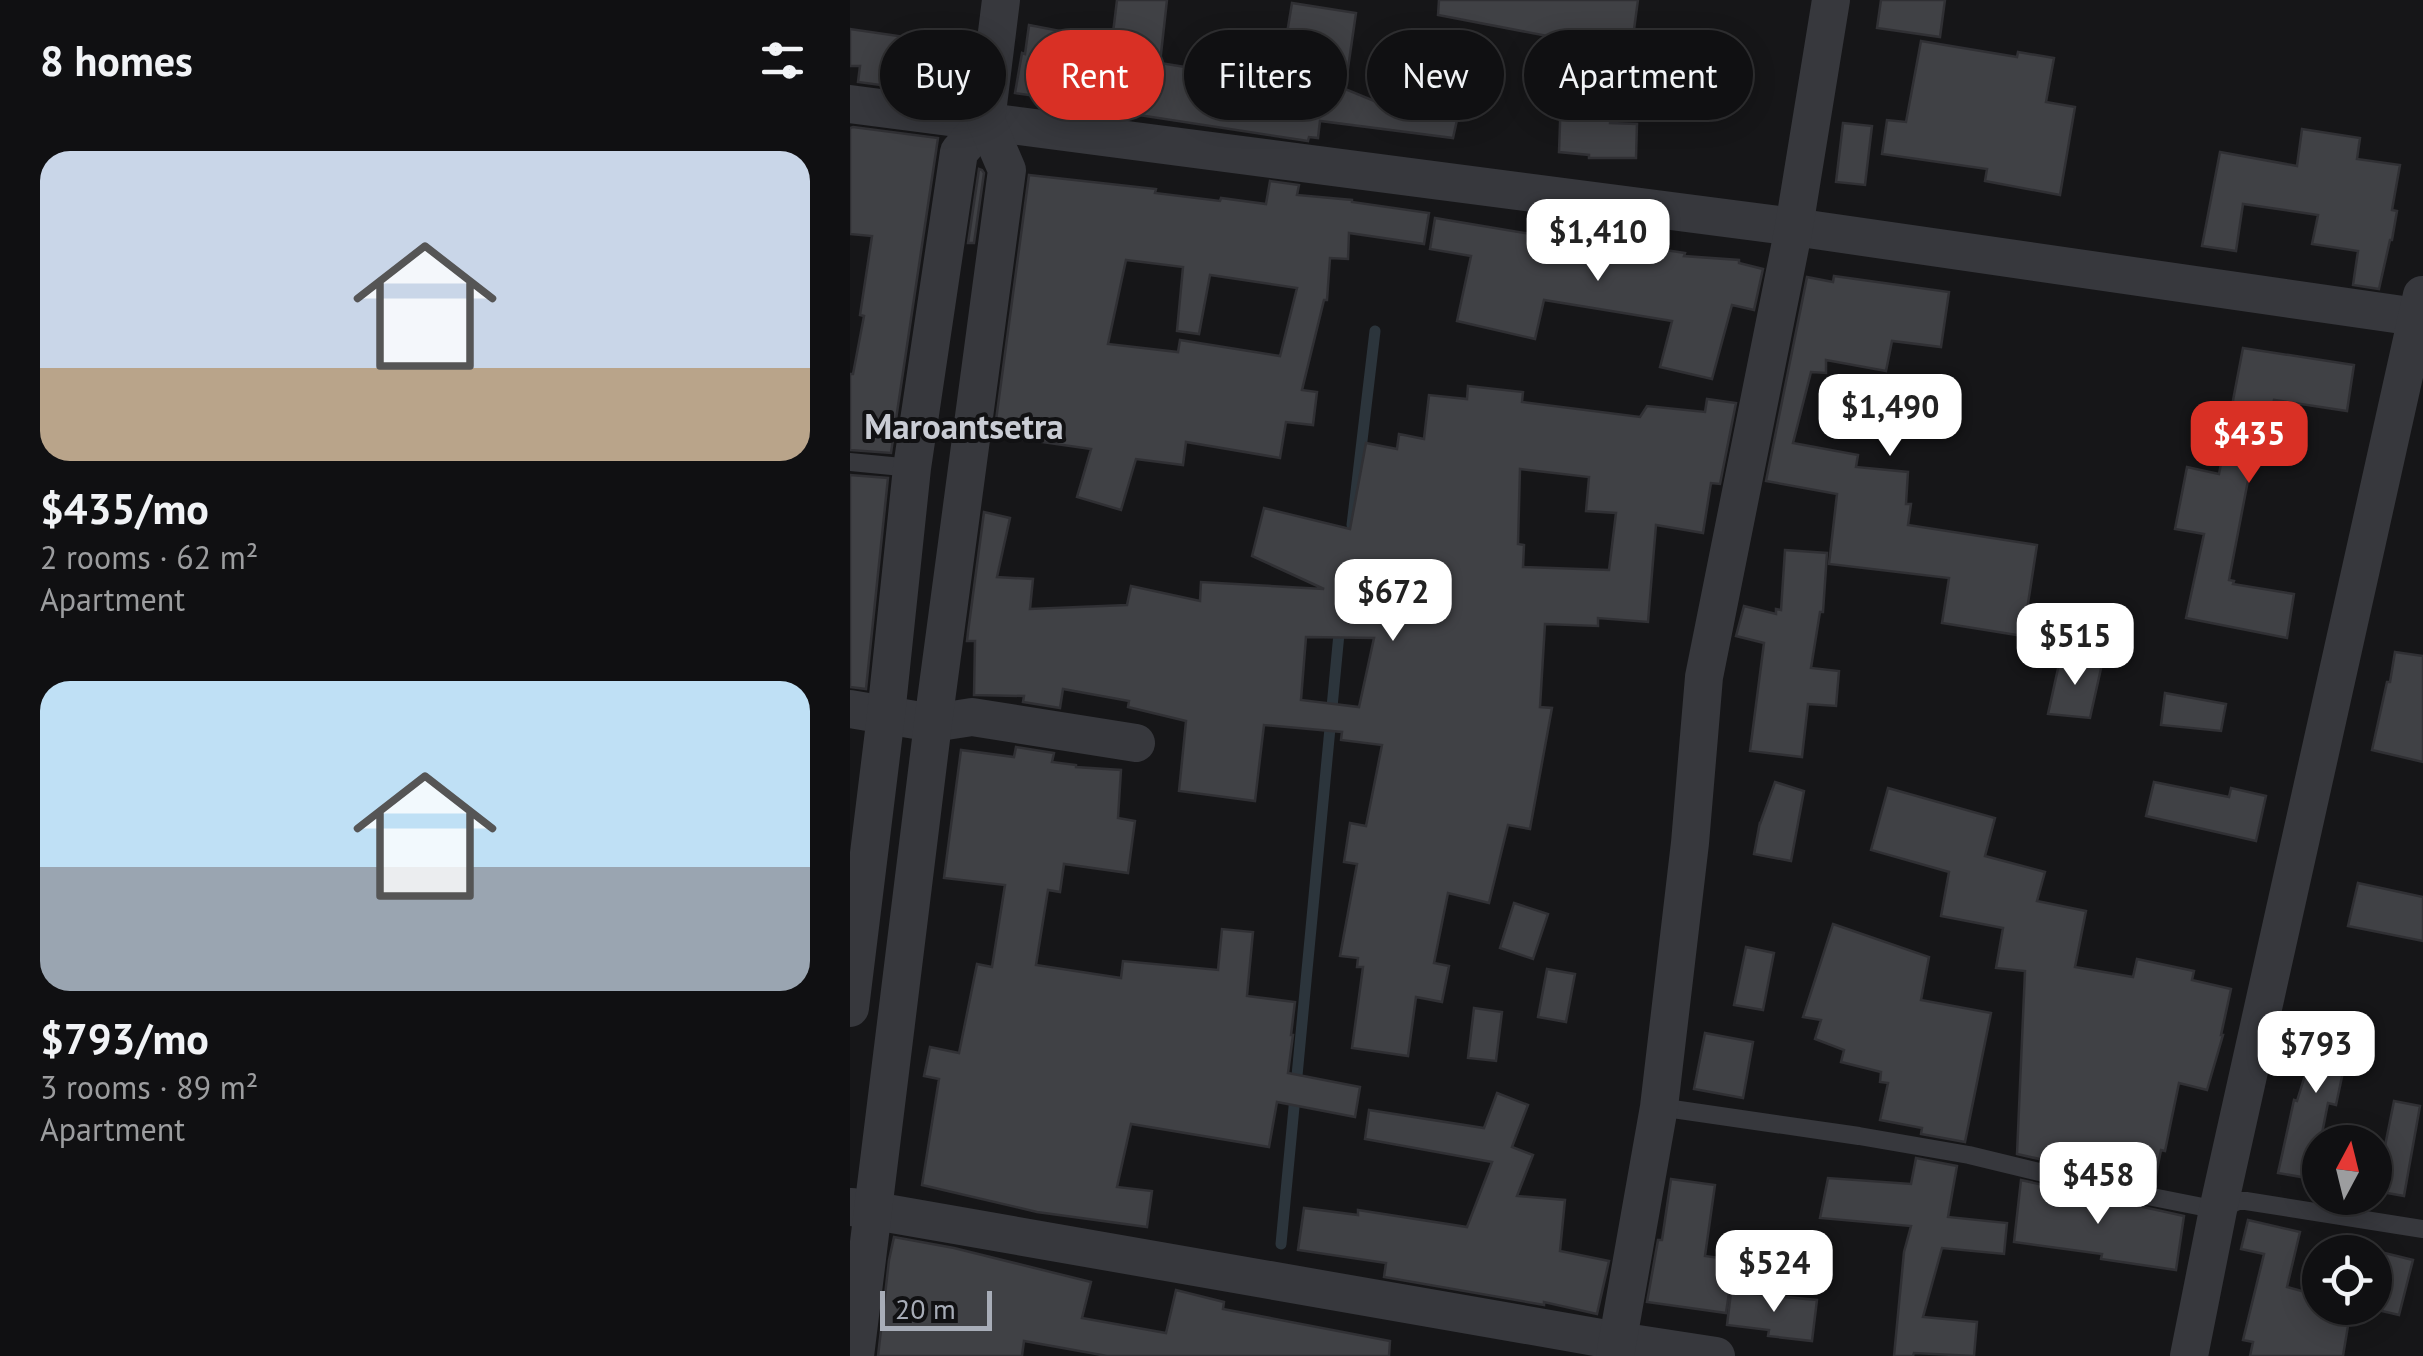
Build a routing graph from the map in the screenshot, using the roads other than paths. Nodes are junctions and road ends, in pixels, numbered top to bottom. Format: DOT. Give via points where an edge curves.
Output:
graph roads {
  1 [pos="1001,0"];
  2 [pos="1832,0"];
  3 [pos="850,104"];
  4 [pos="986,122"];
  5 [pos="1794,227"];
  6 [pos="2421,309"];
  7 [pos="850,462"];
  8 [pos="912,468"];
  9 [pos="868,712"];
  10 [pos="933,723"];
  11 [pos="1136,743"];
  12 [pos="850,1008"];
  13 [pos="1659,1108"];
  14 [pos="862,1209"];
  15 [pos="2218,1210"];
  16 [pos="2423,1230"];
  17 [pos="1616,1349"];
  18 [pos="855,1356"];
  19 [pos="1716,1356"];
  20 [pos="2189,1356"];
  1 -- 4 [label="street"];
  2 -- 5 [label="street"];
  3 -- 4 [label="street"];
  4 -- 5 [label="street"];
  4 -- 8 [label="street" via="959,152"];
  4 -- 10 [label="street" via="1007,170"];
  5 -- 6 [label="street"];
  5 -- 13 [label="street" via="1704,677"];
  6 -- 15 [label="street"];
  7 -- 8 [label="lane"];
  8 -- 9 [label="street"];
  9 -- 10 [label="street"];
  9 -- 12 [label="street"];
  10 -- 11 [label="street" via="972,717"];
  10 -- 14 [label="street"];
  13 -- 15 [label="lane" via="1969,1155"];
  13 -- 17 [label="street"];
  14 -- 17 [label="street"];
  14 -- 18 [label="street"];
  15 -- 16 [label="lane" via="2246,1200"];
  15 -- 20 [label="street"];
  17 -- 19 [label="street"];
}
